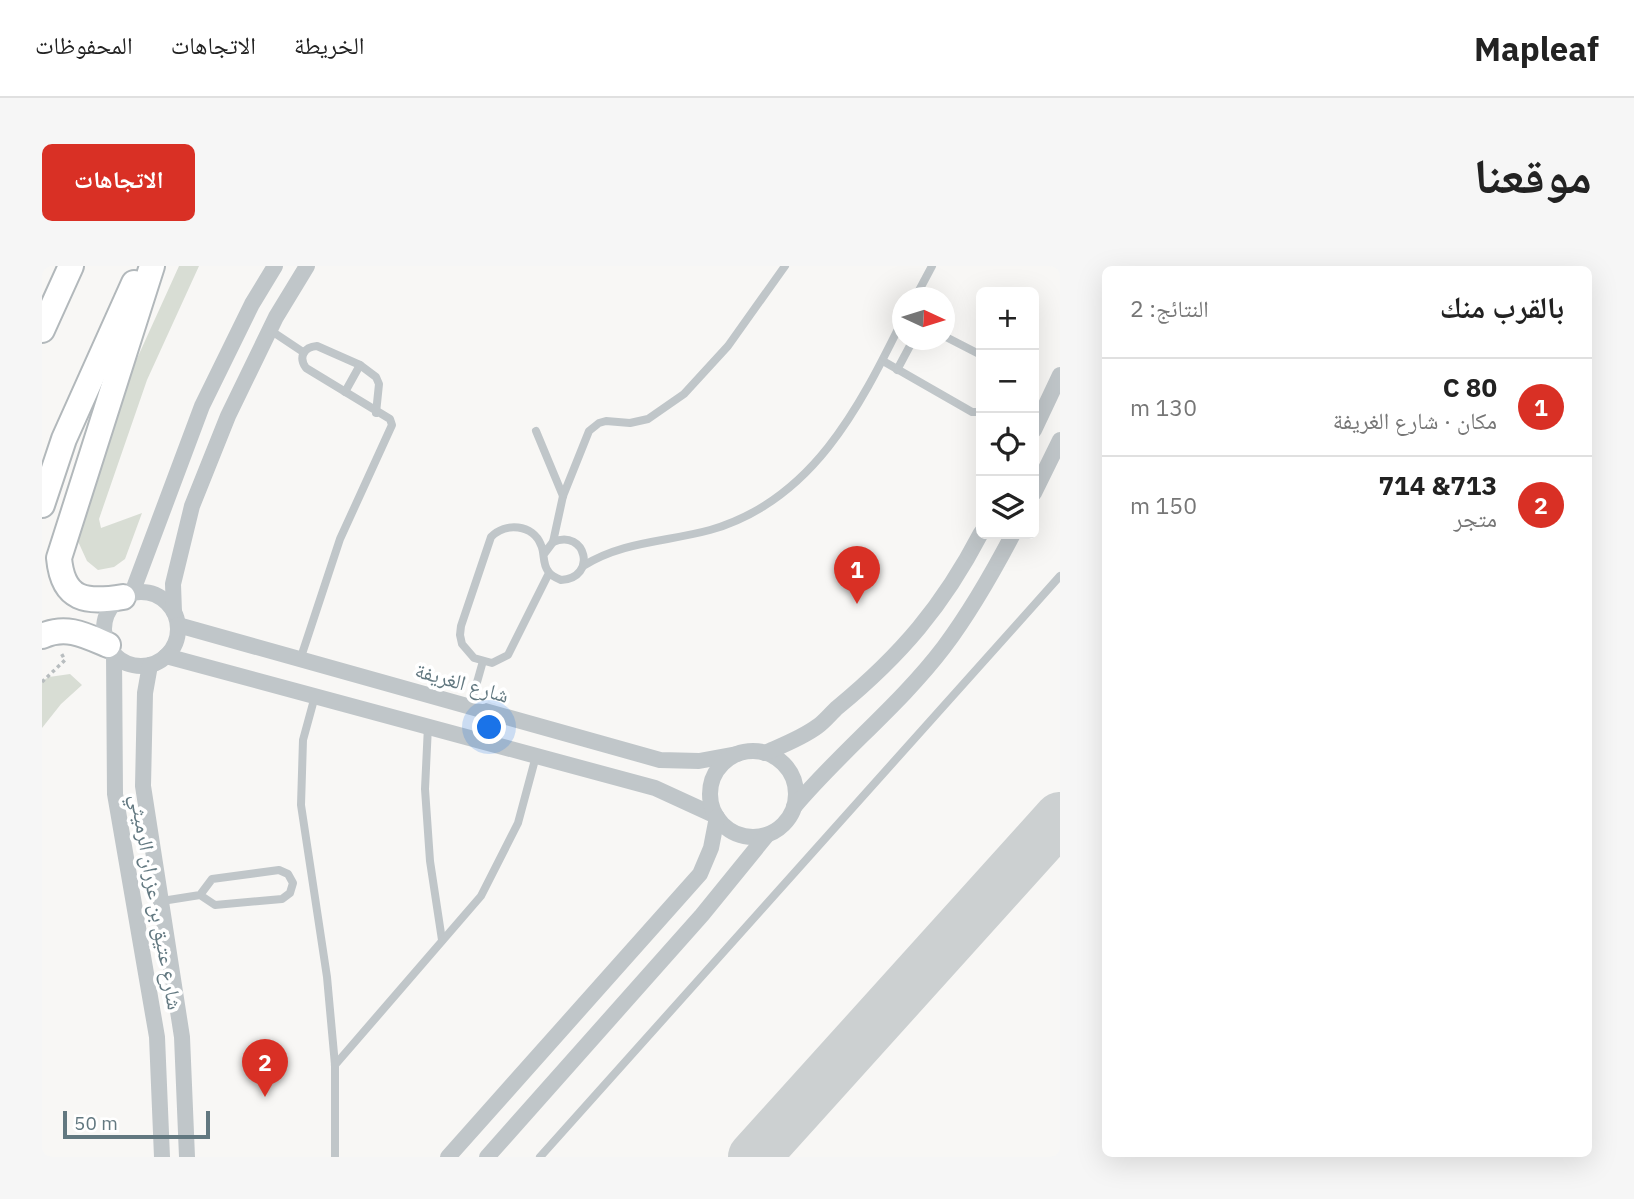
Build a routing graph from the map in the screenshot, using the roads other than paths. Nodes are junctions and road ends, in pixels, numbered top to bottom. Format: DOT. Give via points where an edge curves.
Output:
graph roads {
  1 [pos="71,266"];
  2 [pos="142,266"];
  3 [pos="152,266"];
  4 [pos="275,266"];
  5 [pos="307,266"];
  6 [pos="785,266"];
  7 [pos="932,266"];
  8 [pos="921,287"];
  9 [pos="42,330"];
  10 [pos="270,330"];
  11 [pos="892,342"];
  12 [pos="955,342"];
  13 [pos="908,350"];
  14 [pos="303,352"];
  15 [pos="976,352"];
  16 [pos="883,360"];
  17 [pos="360,365"];
  18 [pos="897,370"];
  19 [pos="1060,375"];
  20 [pos="345,392"];
  21 [pos="376,412"];
  22 [pos="976,412"];
  23 [pos="1039,414"];
  24 [pos="536,430"];
  25 [pos="1060,440"];
  26 [pos="1039,483"];
  27 [pos="563,496"];
  28 [pos="42,505"];
  29 [pos="978,539"];
  30 [pos="1010,539"];
  31 [pos="553,542"];
  32 [pos="544,554"];
  33 [pos="583,566"];
  34 [pos="549,573"];
  35 [pos="1060,576"];
  36 [pos="127,595"];
  37 [pos="176,619"];
  38 [pos="47,634"];
  39 [pos="111,650"];
  40 [pos="166,656"];
  41 [pos="300,660"];
  42 [pos="483,661"];
  43 [pos="150,665"];
  44 [pos="315,696"];
  45 [pos="470,707"];
  46 [pos="428,726"];
  47 [pos="765,753"];
  48 [pos="737,754"];
  49 [pos="536,756"];
  50 [pos="794,807"];
  51 [pos="717,816"];
  52 [pos="767,835"];
  53 [pos="200,895"];
  54 [pos="162,901"];
  55 [pos="442,940"];
  56 [pos="335,1065"];
  57 [pos="162,1157"];
  58 [pos="187,1157"];
  59 [pos="335,1157"];
  60 [pos="448,1157"];
  61 [pos="487,1157"];
  62 [pos="540,1157"];
  1 -- 9 [label="main road"];
  2 -- 28 [label="main road" via="64,439"];
  3 -- 36 [label="main road" via="59,558 69,590 78,597 94,600"];
  4 -- 36 [label="street" via="202,406"];
  5 -- 10 [label="street"];
  6 -- 27 [label="lane" via="728,346 684,394 648,419 606,421 595,426"];
  7 -- 8 [label="lane"];
  10 -- 14 [label="lane"];
  10 -- 37 [label="street" via="228,416 192,506 173,584"];
  11 -- 16 [label="lane"];
  12 -- 15 [label="lane"];
  13 -- 18 [label="lane"];
  14 -- 17 [label="lane" via="317,346"];
  14 -- 20 [label="lane" via="306,368"];
  16 -- 18 [label="lane"];
  16 -- 33 [label="lane" via="835,440 775,499 712,529 620,547"];
  17 -- 20 [label="lane"];
  17 -- 21 [label="lane" via="379,384"];
  18 -- 22 [label="lane"];
  19 -- 23 [label="street"];
  20 -- 21 [label="lane"];
  21 -- 41 [label="lane" via="391,421 391,428 340,539"];
  24 -- 27 [label="lane"];
  25 -- 26 [label="street"];
  27 -- 31 [label="lane"];
  29 -- 47 [label="street" via="923,626 872,679 818,726"];
  30 -- 50 [label="street" via="983,591 943,649"];
  31 -- 32 [label="lane"];
  31 -- 33 [label="lane" via="573,541 583,552"];
  32 -- 34 [label="lane"];
  32 -- 42 [label="lane" via="538,537 516,527 502,528 491,537 460,635 467,652"];
  33 -- 34 [label="lane" via="568,579"];
  34 -- 42 [label="lane" via="508,655 501,661"];
  35 -- 62 [label="lane"];
  36 -- 37 [label="street" via="156,595 167,602"];
  36 -- 39 [label="street" via="108,613 105,623"];
  37 -- 40 [label="street" via="178,636"];
  37 -- 41 [label="street, شارع الغريفة"];
  38 -- 39 [label="main road" via="71,631"];
  39 -- 43 [label="street" via="131,665"];
  39 -- 57 [label="street, شارع عتيق بن عزران الرميثي" via="115,793 158,1037"];
  40 -- 43 [label="street"];
  40 -- 44 [label="street"];
  41 -- 45 [label="street, شارع الغريفة"];
  42 -- 45 [label="lane"];
  43 -- 54 [label="street, شارع عتيق بن عزران الرميثي" via="143,786"];
  44 -- 46 [label="street"];
  44 -- 56 [label="lane" via="303,740 301,805"];
  45 -- 48 [label="street, شارع الغريفة" via="660,760 699,761"];
  46 -- 49 [label="street"];
  46 -- 55 [label="lane" via="425,789"];
  47 -- 48 [label="street"];
  47 -- 50 [label="street" via="787,768 794,780"];
  48 -- 51 [label="street" via="725,762 711,787"];
  49 -- 51 [label="street" via="655,788"];
  49 -- 55 [label="lane" via="518,823 481,896"];
  50 -- 52 [label="street" via="789,819"];
  51 -- 52 [label="street" via="733,832"];
  51 -- 60 [label="street" via="700,874"];
  52 -- 61 [label="street"];
  53 -- 53 [label="lane" via="215,905 282,899 293,883 279,870 239,875 212,879"];
  53 -- 54 [label="lane"];
  54 -- 58 [label="street, شارع عتيق بن عزران الرميثي" via="182,1037"];
  55 -- 56 [label="lane"];
  56 -- 59 [label="lane"];
}
